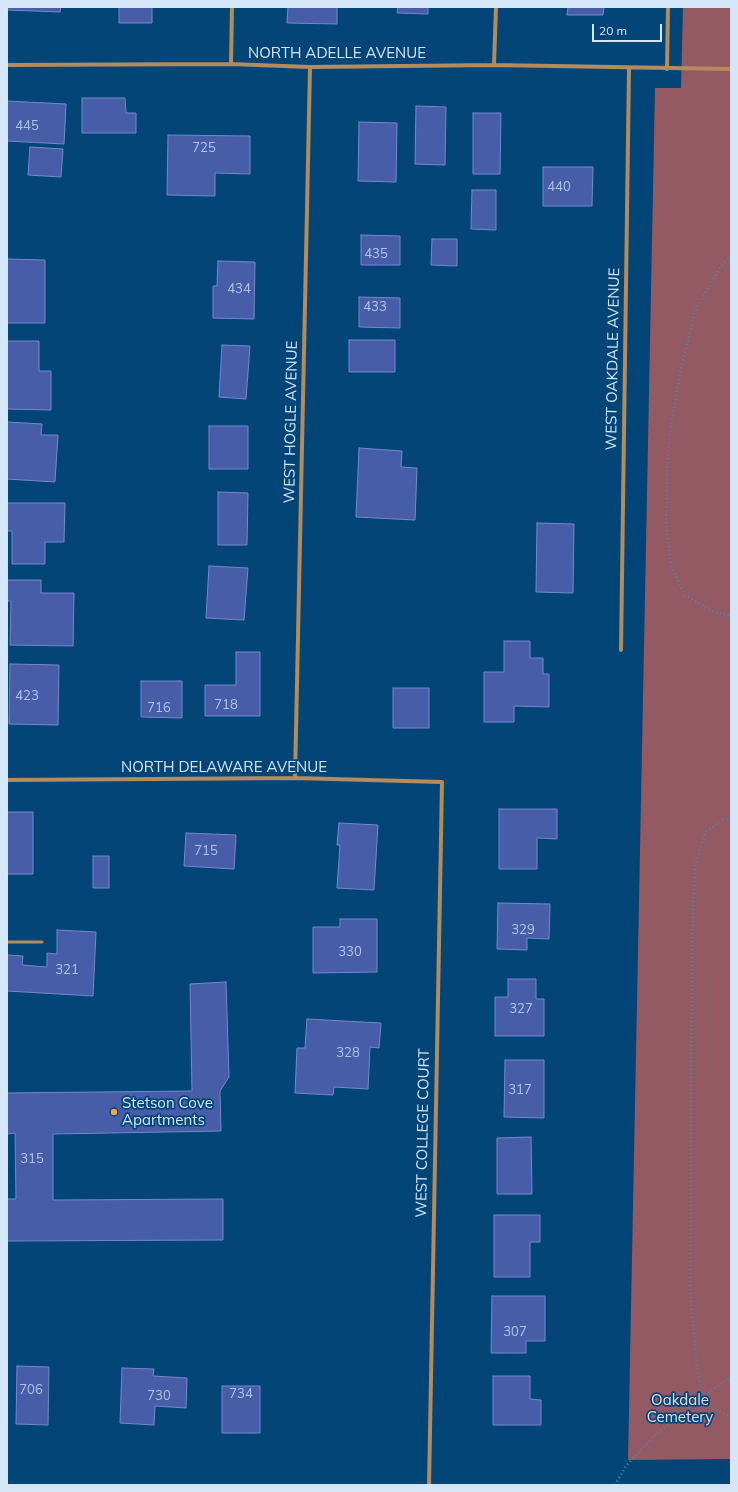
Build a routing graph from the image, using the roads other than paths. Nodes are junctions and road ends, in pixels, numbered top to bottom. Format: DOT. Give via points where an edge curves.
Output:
graph roads {
  1 [pos="232,7"];
  2 [pos="496,7"];
  3 [pos="668,7"];
  4 [pos="231,64"];
  5 [pos="7,65"];
  6 [pos="494,65"];
  7 [pos="310,67"];
  8 [pos="629,68"];
  9 [pos="667,69"];
  10 [pos="731,69"];
  11 [pos="621,650"];
  12 [pos="295,778"];
  13 [pos="7,780"];
  14 [pos="442,782"];
  15 [pos="7,942"];
  16 [pos="42,942"];
  17 [pos="429,1485"];
  1 -- 4 [label="street"];
  2 -- 6 [label="street"];
  3 -- 9 [label="street"];
  4 -- 5 [label="street, NORTH ADELLE AVENUE"];
  4 -- 7 [label="street, NORTH ADELLE AVENUE"];
  6 -- 7 [label="street, NORTH ADELLE AVENUE"];
  6 -- 8 [label="street, NORTH ADELLE AVENUE"];
  7 -- 12 [label="street, WEST HOGLE AVENUE"];
  8 -- 9 [label="street, NORTH ADELLE AVENUE"];
  8 -- 11 [label="street, WEST OAKDALE AVENUE"];
  9 -- 10 [label="street, NORTH ADELLE AVENUE"];
  12 -- 13 [label="street, NORTH DELAWARE AVENUE"];
  12 -- 14 [label="street, NORTH DELAWARE AVENUE"];
  14 -- 17 [label="street, WEST COLLEGE COURT"];
  15 -- 16 [label="lane"];
}
